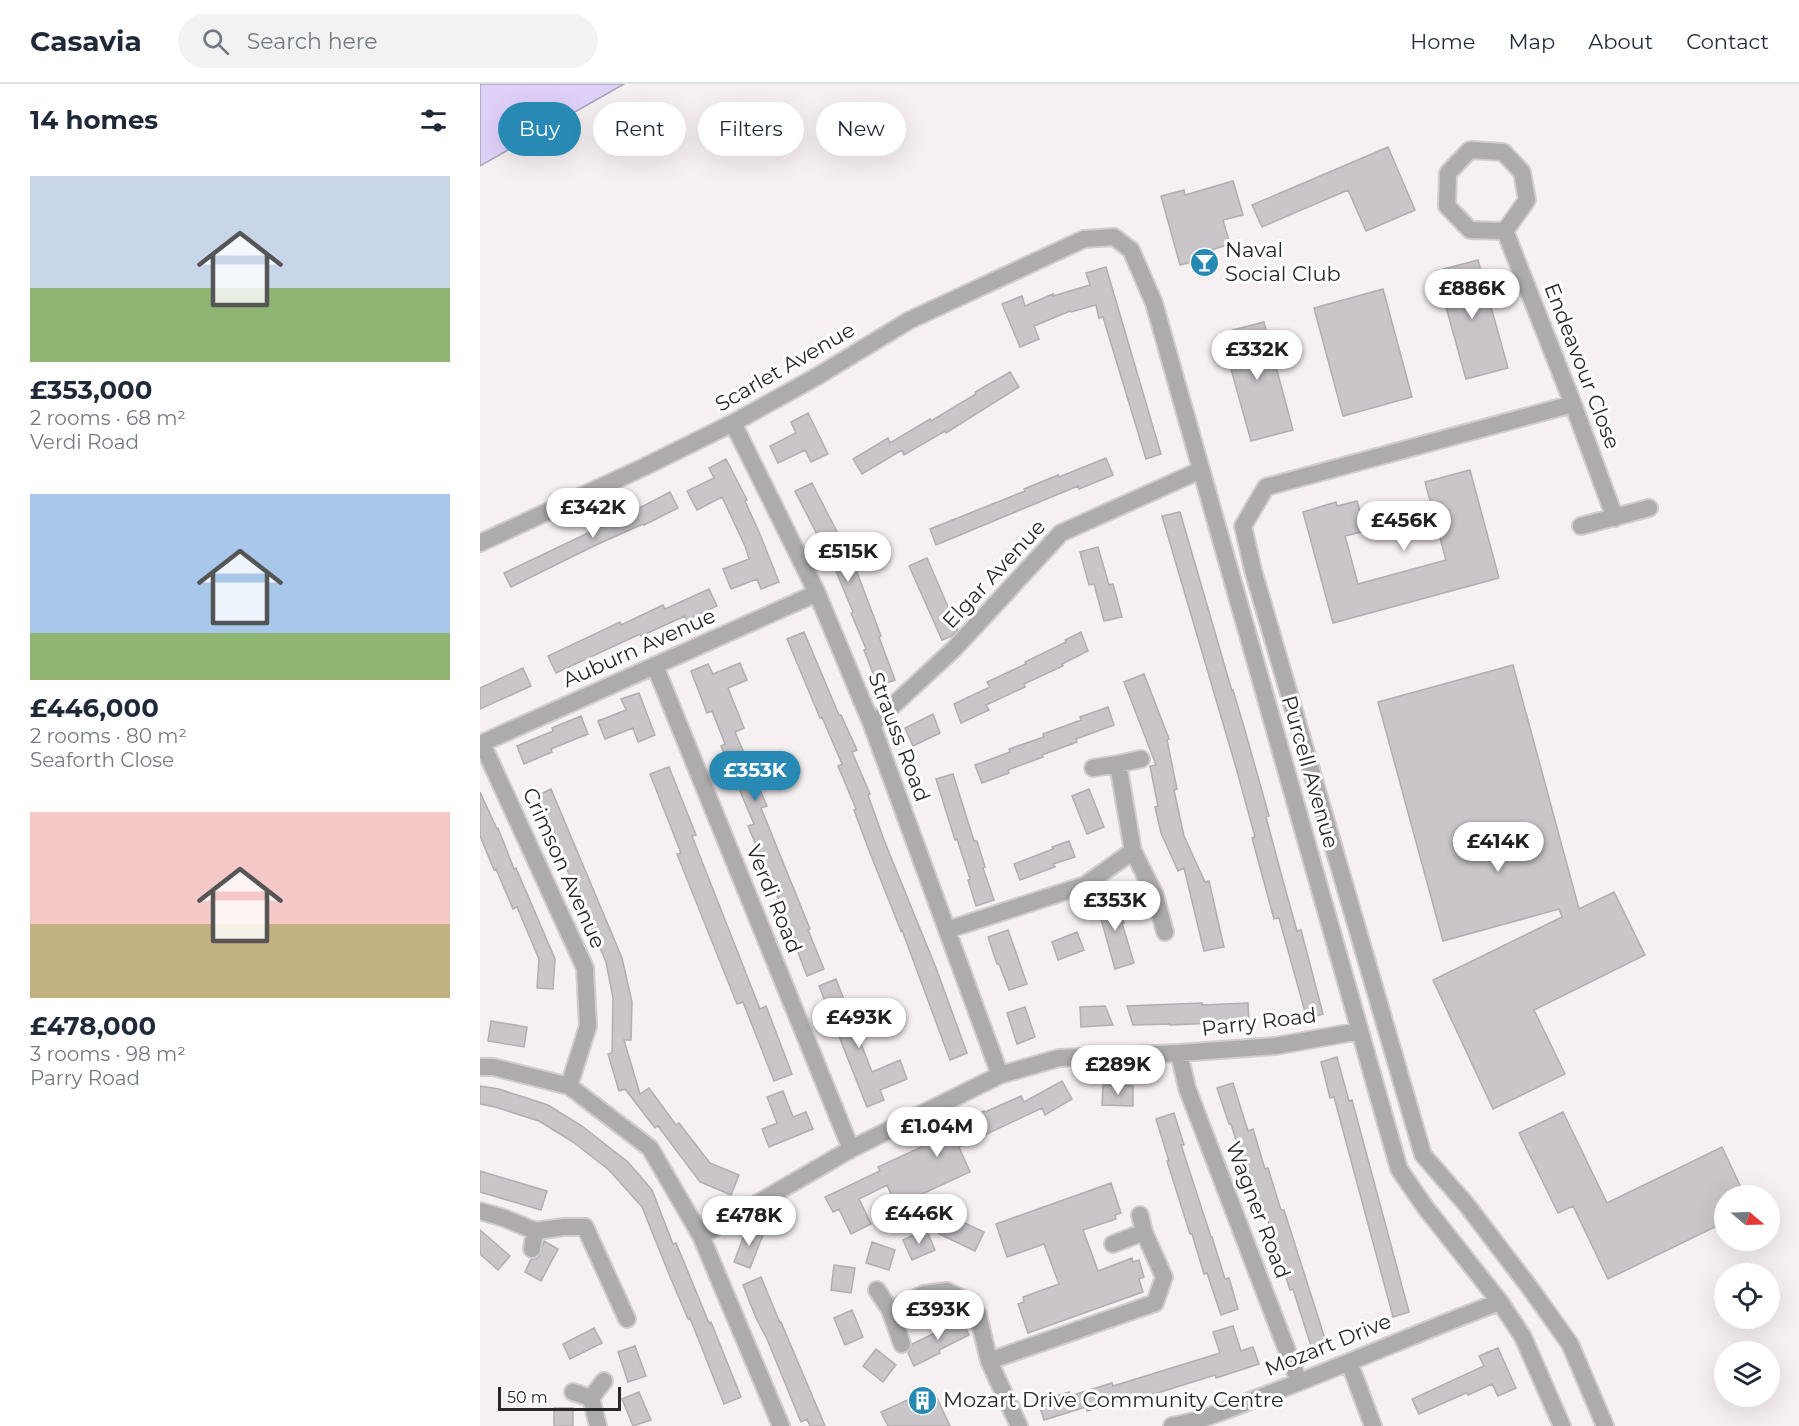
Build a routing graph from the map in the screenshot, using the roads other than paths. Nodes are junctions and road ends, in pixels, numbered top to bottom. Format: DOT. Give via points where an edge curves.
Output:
graph roads {
  1 [pos="1505,231"];
  2 [pos="1114,237"];
  3 [pos="1573,404"];
  4 [pos="734,423"];
  5 [pos="1202,470"];
  6 [pos="1649,508"];
  7 [pos="1615,518"];
  8 [pos="1581,526"];
  9 [pos="480,543"];
  10 [pos="817,593"];
  11 [pos="655,666"];
  12 [pos="872,725"];
  13 [pos="481,743"];
  14 [pos="1141,759"];
  15 [pos="1118,764"];
  16 [pos="1093,768"];
  17 [pos="1133,851"];
  18 [pos="947,930"];
  19 [pos="1165,932"];
  20 [pos="1360,1031"];
  21 [pos="1179,1053"];
  22 [pos="480,1066"];
  23 [pos="1000,1075"];
  24 [pos="569,1086"];
  25 [pos="851,1149"];
  26 [pos="480,1211"];
  27 [pos="1140,1215"];
  28 [pos="535,1231"];
  29 [pos="1144,1232"];
  30 [pos="701,1236"];
  31 [pos="1113,1244"];
  32 [pos="532,1250"];
  33 [pos="877,1290"];
  34 [pos="1500,1302"];
  35 [pos="890,1310"];
  36 [pos="627,1319"];
  37 [pos="902,1344"];
  38 [pos="989,1362"];
  39 [pos="1349,1362"];
  40 [pos="604,1381"];
  41 [pos="1299,1382"];
  42 [pos="573,1392"];
  43 [pos="591,1398"];
  44 [pos="1192,1424"];
  45 [pos="598,1426"];
  46 [pos="782,1426"];
  47 [pos="1019,1426"];
  48 [pos="1172,1426"];
  49 [pos="1373,1426"];
  50 [pos="1562,1426"];
  51 [pos="1605,1426"];
  1 -- 1 [label="street" via="1527,200 1522,172 1503,152 1470,150 1448,173 1447,206 1470,230"];
  1 -- 3 [label="street, Endeavour Close"];
  2 -- 4 [label="street, Scarlet Avenue" via="1084,239 910,320"];
  2 -- 5 [label="street, Purcell Avenue" via="1131,250 1154,303"];
  3 -- 7 [label="street, Endeavour Close"];
  3 -- 51 [label="street" via="1266,487 1244,526 1253,570 1423,1155 1473,1213 1570,1344"];
  4 -- 9 [label="street, Scarlet Avenue"];
  4 -- 10 [label="street, Strauss Road"];
  5 -- 12 [label="street, Elgar Avenue" via="1061,533 955,648"];
  5 -- 20 [label="street, Purcell Avenue"];
  6 -- 7 [label="street"];
  7 -- 8 [label="street"];
  10 -- 11 [label="street, Auburn Avenue"];
  10 -- 12 [label="street, Strauss Road"];
  11 -- 13 [label="street, Auburn Avenue"];
  11 -- 25 [label="street, Verdi Road"];
  12 -- 18 [label="street, Strauss Road"];
  13 -- 24 [label="street, Crimson Avenue" via="585,968 588,1026"];
  14 -- 15 [label="street"];
  15 -- 16 [label="street"];
  15 -- 17 [label="street"];
  17 -- 18 [label="street" via="1085,885"];
  17 -- 19 [label="street" via="1155,895"];
  18 -- 23 [label="street, Strauss Road"];
  20 -- 21 [label="street, Parry Road" via="1275,1046"];
  20 -- 34 [label="street, Purcell Avenue" via="1399,1169"];
  21 -- 23 [label="street, Parry Road" via="1059,1058"];
  21 -- 41 [label="street, Wagner Road" via="1187,1088"];
  22 -- 24 [label="street"];
  23 -- 25 [label="street, Parry Road"];
  24 -- 30 [label="street" via="650,1148"];
  25 -- 30 [label="street, Parry Road"];
  26 -- 28 [label="street"];
  27 -- 29 [label="street"];
  28 -- 32 [label="street"];
  28 -- 36 [label="street" via="585,1227"];
  29 -- 31 [label="street"];
  29 -- 38 [label="street" via="1164,1277 1155,1303"];
  30 -- 46 [label="street"];
  33 -- 35 [label="street"];
  34 -- 39 [label="street, Mozart Drive"];
  34 -- 50 [label="street, Purcell Avenue" via="1522,1337"];
  35 -- 37 [label="street"];
  35 -- 38 [label="street" via="924,1294 947,1291 967,1301 978,1315"];
  38 -- 47 [label="street"];
  39 -- 41 [label="street, Mozart Drive"];
  39 -- 49 [label="street"];
  40 -- 43 [label="street"];
  41 -- 44 [label="street, Mozart Drive"];
  42 -- 43 [label="street"];
  43 -- 45 [label="street"];
  44 -- 48 [label="street, Mozart Drive"];
}
